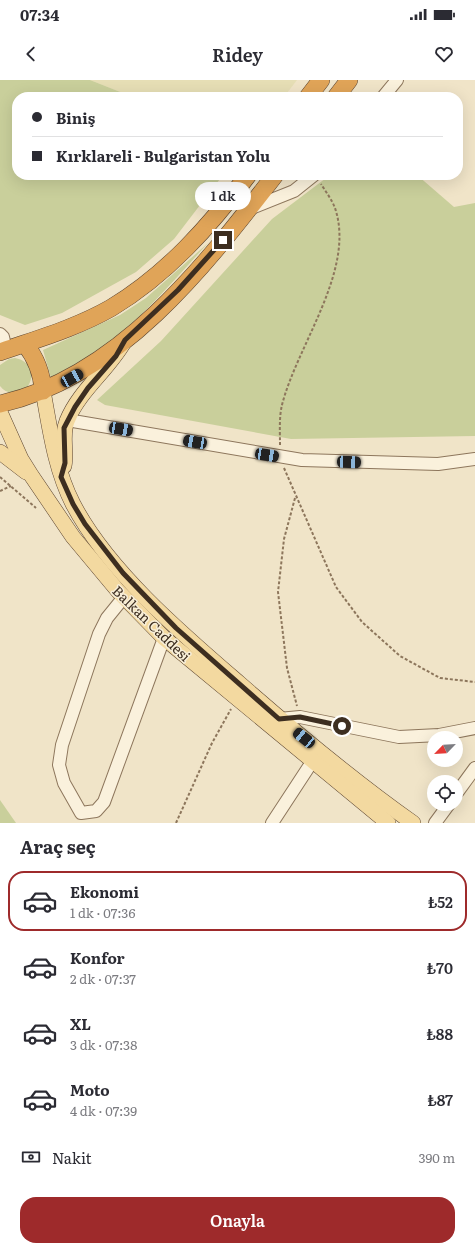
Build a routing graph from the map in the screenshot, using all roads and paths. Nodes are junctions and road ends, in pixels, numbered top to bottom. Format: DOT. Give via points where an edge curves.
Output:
graph roads {
  1 [pos="321,80"];
  2 [pos="349,80"];
  3 [pos="397,80"];
  4 [pos="312,92"];
  5 [pos="340,92"];
  6 [pos="387,92"];
  7 [pos="244,180"];
  8 [pos="271,180"];
  9 [pos="313,180"];
  10 [pos="318,180"];
  11 [pos="248,210"];
  12 [pos="0,334"];
  13 [pos="125,340"];
  14 [pos="25,344"];
  15 [pos="3,351"];
  16 [pos="43,391"];
  17 [pos="0,404"];
  18 [pos="0,412"];
  19 [pos="67,420"];
  20 [pos="0,452"];
  21 [pos="280,457"];
  22 [pos="475,459"];
  23 [pos="31,475"];
  24 [pos="61,477"];
  25 [pos="11,486"];
  26 [pos="0,491"];
  27 [pos="295,497"];
  28 [pos="124,597"];
  29 [pos="164,638"];
  30 [pos="475,682"];
  31 [pos="237,699"];
  32 [pos="300,717"];
  33 [pos="279,719"];
  34 [pos="475,728"];
  35 [pos="312,762"];
  36 [pos="475,768"];
  37 [pos="463,784"];
  38 [pos="444,811"];
  39 [pos="410,822"];
  40 [pos="176,823"];
  41 [pos="272,823"];
  42 [pos="388,823"];
  43 [pos="435,823"];
  1 -- 4 [label="highway"];
  2 -- 5 [label="highway"];
  3 -- 6 [label="street"];
  7 -- 14 [label="highway" via="180,255 150,281 110,308"];
  8 -- 11 [label="highway"];
  9 -- 11 [label="street"];
  10 -- 21 [label="path" via="335,208 340,241 333,280 295,363 281,407"];
  11 -- 13 [label="highway" via="183,284"];
  12 -- 15 [label="street" via="3,337"];
  13 -- 16 [label="highway" via="85,370"];
  13 -- 19 [label="main road" via="116,356 88,388"];
  14 -- 15 [label="highway"];
  14 -- 16 [label="highway" via="40,370"];
  16 -- 17 [label="highway"];
  16 -- 24 [label="main road, Balkan Caddesi"];
  18 -- 23 [label="main road, Balkan Caddesi"];
  19 -- 21 [label="street"];
  19 -- 24 [label="main road" via="64,428 65,463"];
  20 -- 23 [label="main road"];
  21 -- 22 [label="street" via="396,464 438,464"];
  21 -- 27 [label="path"];
  23 -- 28 [label="main road, Balkan Caddesi" via="74,537"];
  24 -- 33 [label="main road, Balkan Caddesi" via="85,524 123,573 176,628"];
  25 -- 26 [label="path"];
  27 -- 30 [label="path" via="336,587 362,622 400,656 440,678"];
  27 -- 32 [label="path" via="284,539 278,592 287,668"];
  28 -- 29 [label="main road, Balkan Caddesi"];
  28 -- 29 [label="street" via="99,634 62,745 59,765 64,783 82,813 96,811 104,802"];
  29 -- 31 [label="main road, Balkan Caddesi"];
  31 -- 35 [label="main road, Balkan Caddesi"];
  31 -- 40 [label="path" via="212,743"];
  32 -- 33 [label="street"];
  32 -- 34 [label="street" via="399,737 439,735"];
  33 -- 39 [label="main road, Balkan Caddesi"];
  35 -- 41 [label="street"];
  35 -- 42 [label="main road, Balkan Caddesi"];
  36 -- 37 [label="street"];
  38 -- 43 [label="street"];
}
